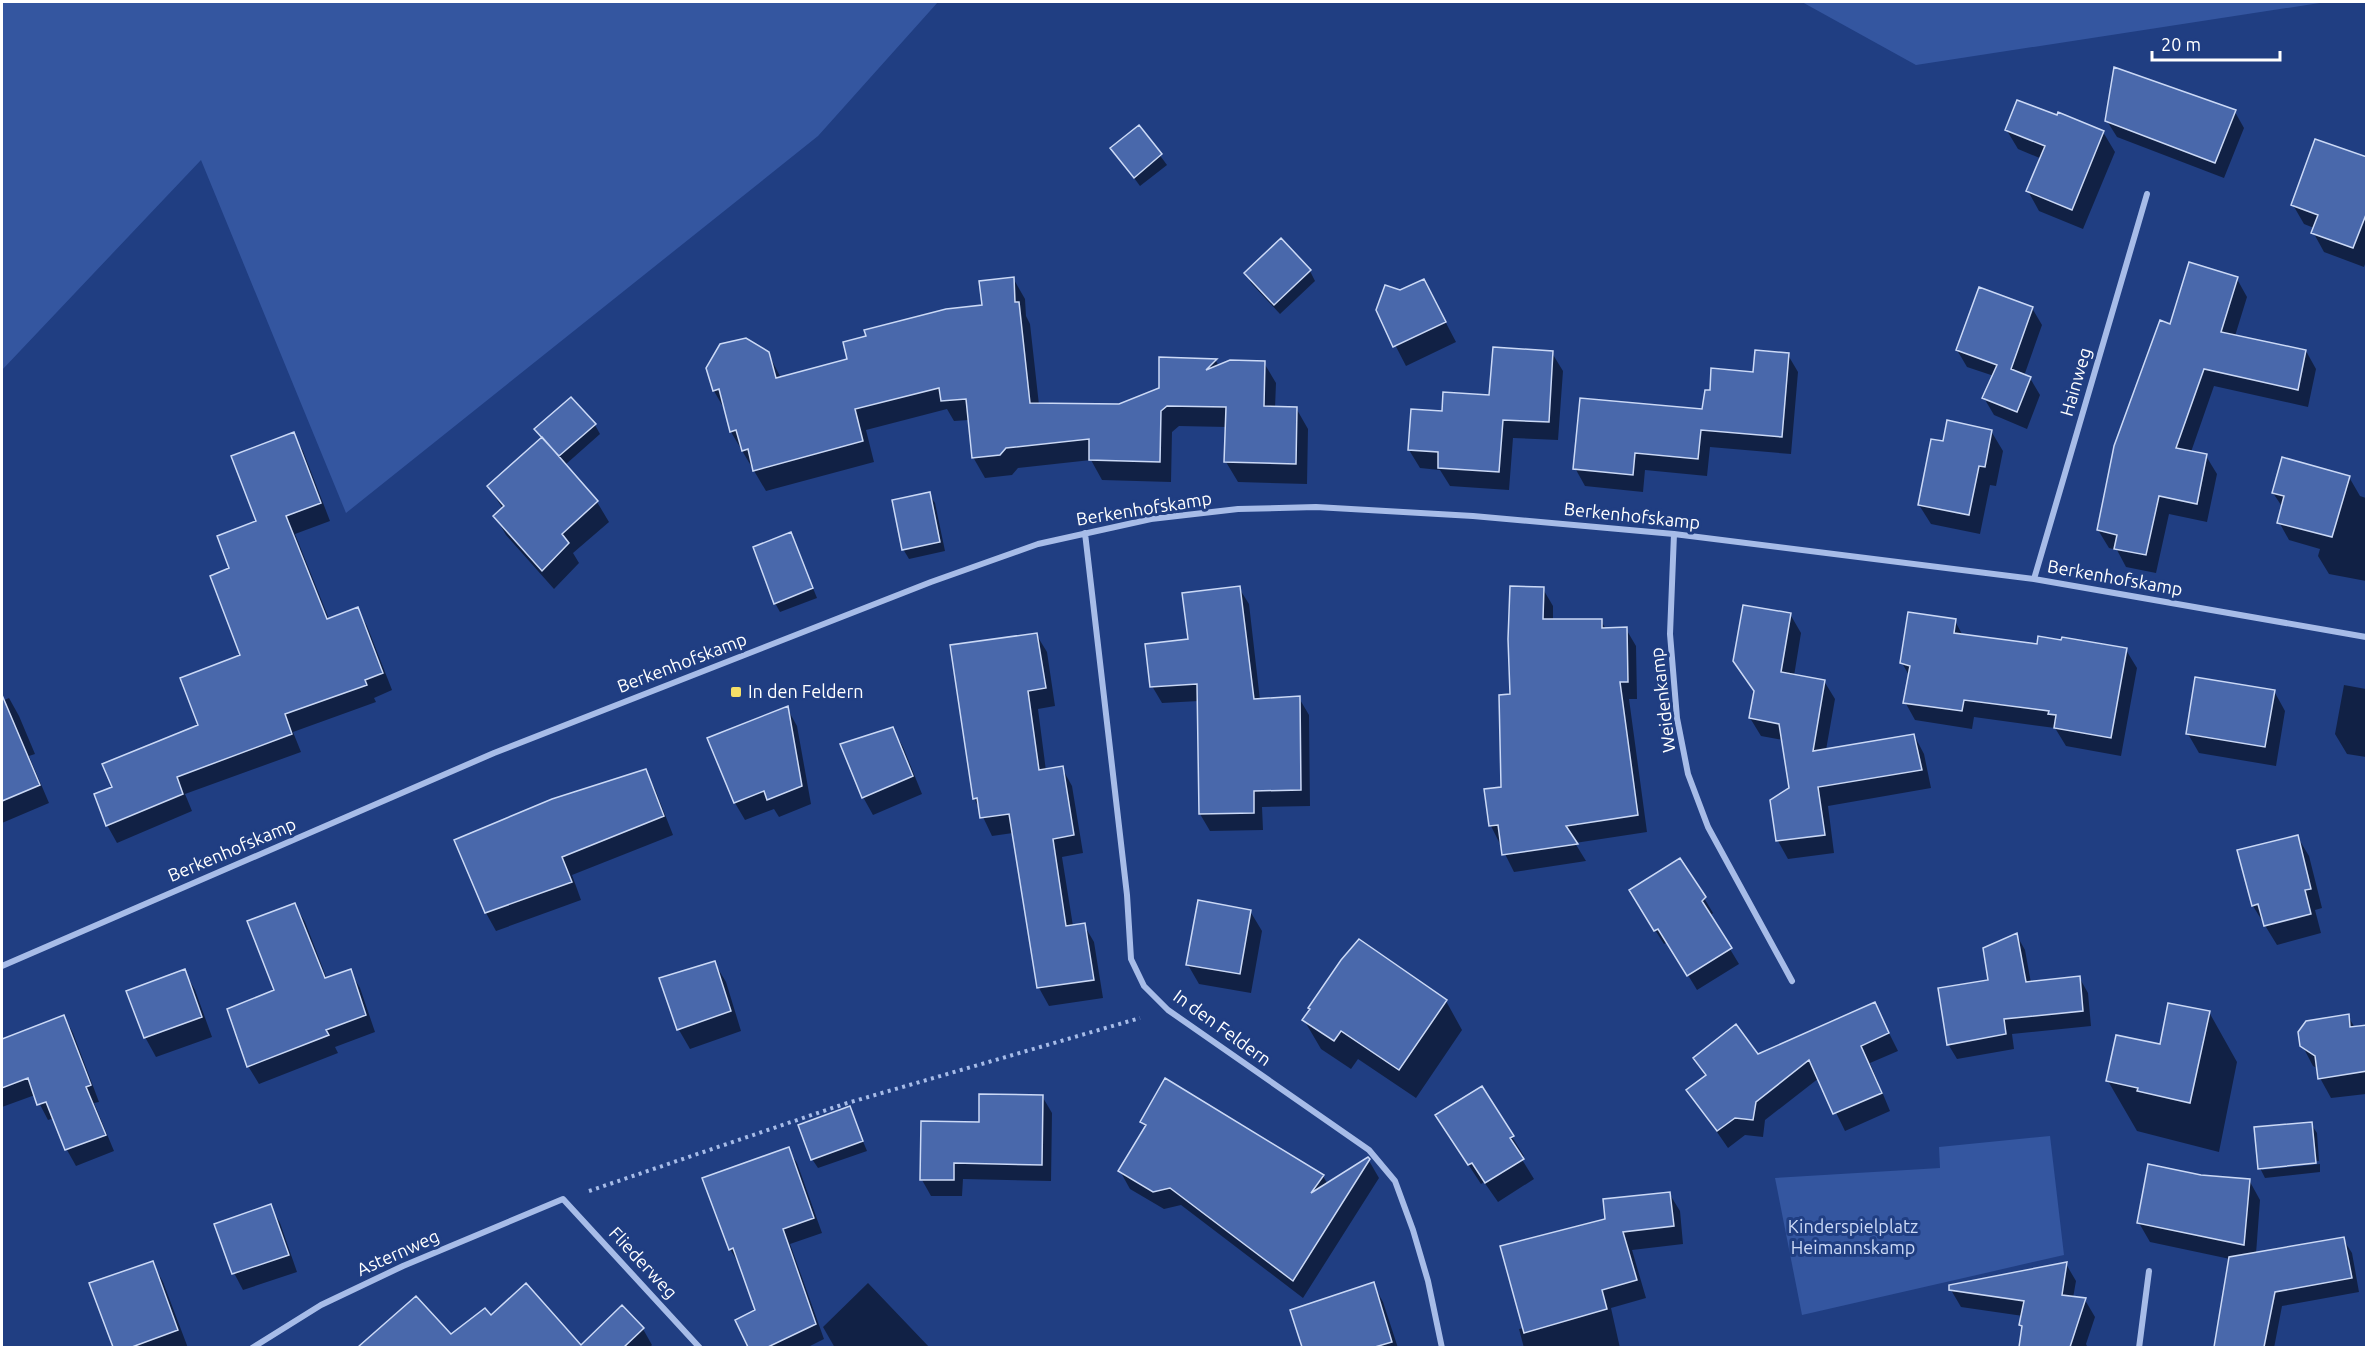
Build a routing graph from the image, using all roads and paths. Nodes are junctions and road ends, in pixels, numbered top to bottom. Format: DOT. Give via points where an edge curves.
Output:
graph roads {
  1 [pos="2147,194"];
  2 [pos="1085,533"];
  3 [pos="1674,534"];
  4 [pos="2034,579"];
  5 [pos="2367,637"];
  6 [pos="2,966"];
  7 [pos="1792,981"];
  8 [pos="1168,1010"];
  9 [pos="563,1199"];
  10 [pos="2149,1271"];
  11 [pos="252,1347"];
  12 [pos="700,1347"];
  13 [pos="1442,1347"];
  14 [pos="2139,1347"];
  1 -- 4 [label="street, Hainweg"];
  2 -- 3 [label="street, Berkenhofskamp" via="1151,519 1238,509 1316,507"];
  2 -- 6 [label="street, Berkenhofskamp" via="1038,544 931,582 516,744"];
  2 -- 8 [label="street, In den Feldern" via="1131,959 1144,986"];
  3 -- 4 [label="street, Berkenhofskamp"];
  3 -- 7 [label="street, Weidenkamp" via="1671,634 1677,718 1688,774 1708,827"];
  4 -- 5 [label="street, Berkenhofskamp"];
  8 -- 9 [label="path" via="844,1104"];
  8 -- 13 [label="street, In den Feldern" via="1369,1150 1395,1181 1428,1281"];
  9 -- 11 [label="street, Asternweg" via="321,1305"];
  9 -- 12 [label="street, Fliederweg"];
  10 -- 14 [label="street"];
}
